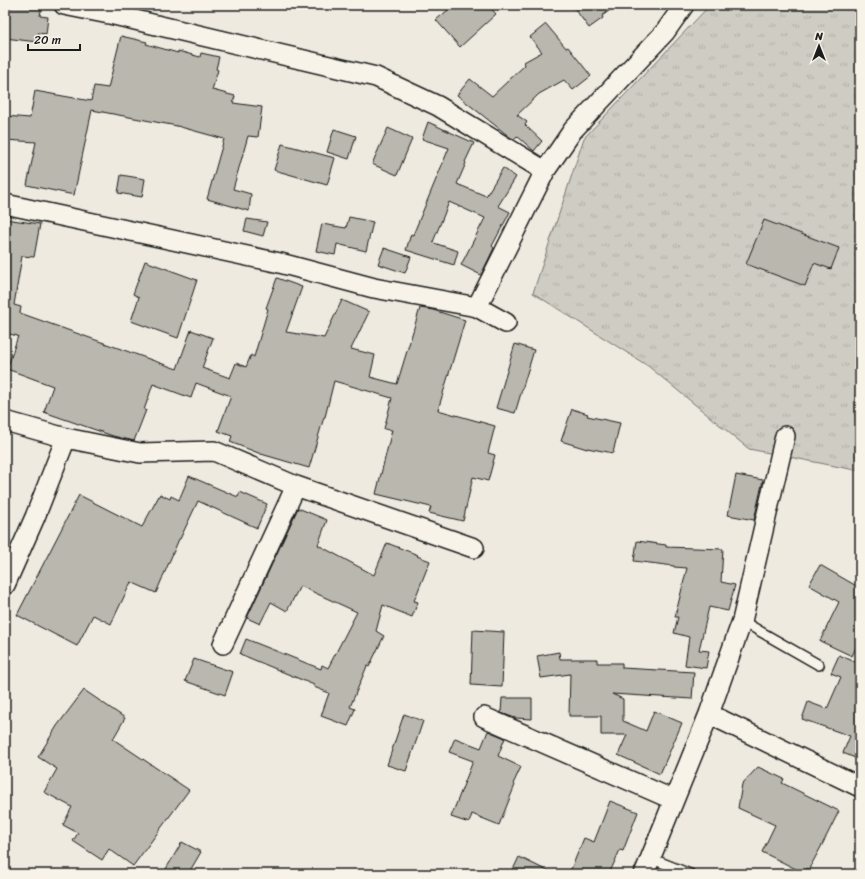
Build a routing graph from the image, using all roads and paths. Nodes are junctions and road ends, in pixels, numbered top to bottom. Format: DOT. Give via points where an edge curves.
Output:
graph roads {
  1 [pos="64,5"];
  2 [pos="684,5"];
  3 [pos="545,171"];
  4 [pos="5,204"];
  5 [pos="477,308"];
  6 [pos="506,323"];
  7 [pos="5,421"];
  8 [pos="785,436"];
  9 [pos="66,438"];
  10 [pos="296,486"];
  11 [pos="474,548"];
  12 [pos="5,585"];
  13 [pos="742,621"];
  14 [pos="223,644"];
  15 [pos="819,665"];
  16 [pos="709,714"];
  17 [pos="484,717"];
  18 [pos="860,787"];
  19 [pos="674,800"];
  20 [pos="647,866"];
  21 [pos="690,874"];
  1 -- 3 [label="street" via="376,77 438,106"];
  2 -- 3 [label="street" via="665,32 573,130"];
  3 -- 5 [label="street"];
  4 -- 5 [label="street" via="280,263 374,288"];
  5 -- 6 [label="street"];
  7 -- 9 [label="street"];
  8 -- 13 [label="street"];
  9 -- 10 [label="street" via="140,453 214,451"];
  9 -- 12 [label="street"];
  10 -- 11 [label="street"];
  10 -- 14 [label="street"];
  13 -- 15 [label="lane"];
  13 -- 16 [label="street"];
  16 -- 18 [label="street"];
  16 -- 19 [label="street"];
  17 -- 19 [label="street"];
  19 -- 20 [label="street"];
  20 -- 21 [label="lane"];
}
